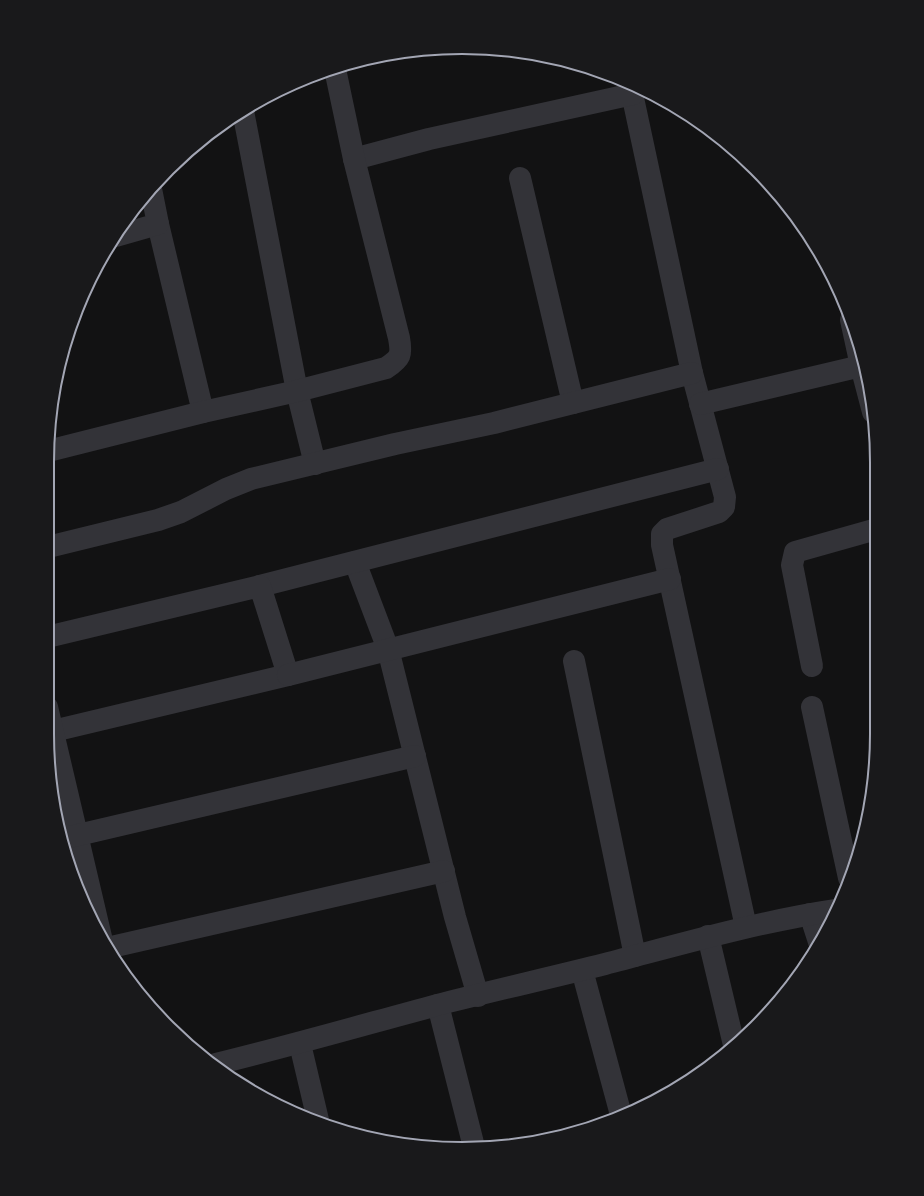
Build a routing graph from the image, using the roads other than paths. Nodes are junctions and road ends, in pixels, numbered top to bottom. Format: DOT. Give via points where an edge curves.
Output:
graph roads {
  1 [pos="336,74"];
  2 [pos="629,90"];
  3 [pos="633,92"];
  4 [pos="244,117"];
  5 [pos="354,159"];
  6 [pos="520,178"];
  7 [pos="152,196"];
  8 [pos="158,224"];
  9 [pos="124,234"];
  10 [pos="858,367"];
  11 [pos="692,373"];
  12 [pos="298,391"];
  13 [pos="573,403"];
  14 [pos="700,404"];
  15 [pos="203,412"];
  16 [pos="54,450"];
  17 [pos="315,464"];
  18 [pos="718,468"];
  19 [pos="870,531"];
  20 [pos="54,546"];
  21 [pos="355,562"];
  22 [pos="670,579"];
  23 [pos="260,586"];
  24 [pos="54,636"];
  25 [pos="388,649"];
  26 [pos="574,661"];
  27 [pos="812,666"];
  28 [pos="288,674"];
  29 [pos="812,707"];
  30 [pos="54,731"];
  31 [pos="54,739"];
  32 [pos="415,756"];
  33 [pos="69,837"];
  34 [pos="847,868"];
  35 [pos="444,871"];
  36 [pos="88,896"];
  37 [pos="829,911"];
  38 [pos="810,914"];
  39 [pos="746,927"];
  40 [pos="817,935"];
  41 [pos="708,936"];
  42 [pos="114,946"];
  43 [pos="635,956"];
  44 [pos="582,970"];
  45 [pos="478,996"];
  46 [pos="438,1005"];
  47 [pos="733,1039"];
  48 [pos="300,1044"];
  49 [pos="221,1063"];
  50 [pos="620,1110"];
  51 [pos="317,1115"];
  52 [pos="473,1142"];
  1 -- 5 [label="street"];
  2 -- 5 [label="street"];
  3 -- 11 [label="street"];
  4 -- 12 [label="street"];
  5 -- 12 [label="street" via="402,352 397,361 386,368"];
  6 -- 13 [label="street"];
  7 -- 8 [label="street"];
  8 -- 9 [label="street"];
  8 -- 15 [label="street"];
  10 -- 14 [label="street"];
  11 -- 13 [label="street"];
  11 -- 14 [label="street"];
  12 -- 15 [label="street"];
  12 -- 17 [label="street"];
  13 -- 17 [label="street"];
  14 -- 18 [label="street"];
  15 -- 16 [label="street"];
  17 -- 20 [label="street" via="251,479 158,520"];
  18 -- 21 [label="street"];
  18 -- 22 [label="street" via="725,497 724,507 719,512 667,529 662,534"];
  19 -- 27 [label="street" via="795,552 792,565"];
  21 -- 23 [label="street"];
  21 -- 25 [label="street"];
  22 -- 25 [label="street"];
  22 -- 39 [label="street"];
  23 -- 24 [label="street"];
  23 -- 28 [label="street"];
  25 -- 28 [label="street"];
  25 -- 32 [label="street"];
  26 -- 43 [label="street"];
  28 -- 30 [label="street"];
  29 -- 34 [label="street"];
  31 -- 33 [label="street"];
  32 -- 33 [label="street"];
  32 -- 35 [label="street"];
  33 -- 36 [label="street"];
  35 -- 42 [label="street"];
  35 -- 45 [label="street"];
  37 -- 38 [label="street"];
  38 -- 39 [label="street"];
  38 -- 40 [label="street"];
  39 -- 41 [label="street"];
  41 -- 43 [label="street"];
  41 -- 47 [label="street"];
  43 -- 44 [label="street"];
  44 -- 45 [label="street"];
  44 -- 50 [label="street"];
  45 -- 46 [label="street"];
  46 -- 48 [label="street"];
  46 -- 52 [label="street"];
  48 -- 49 [label="street"];
  48 -- 51 [label="street"];
}
